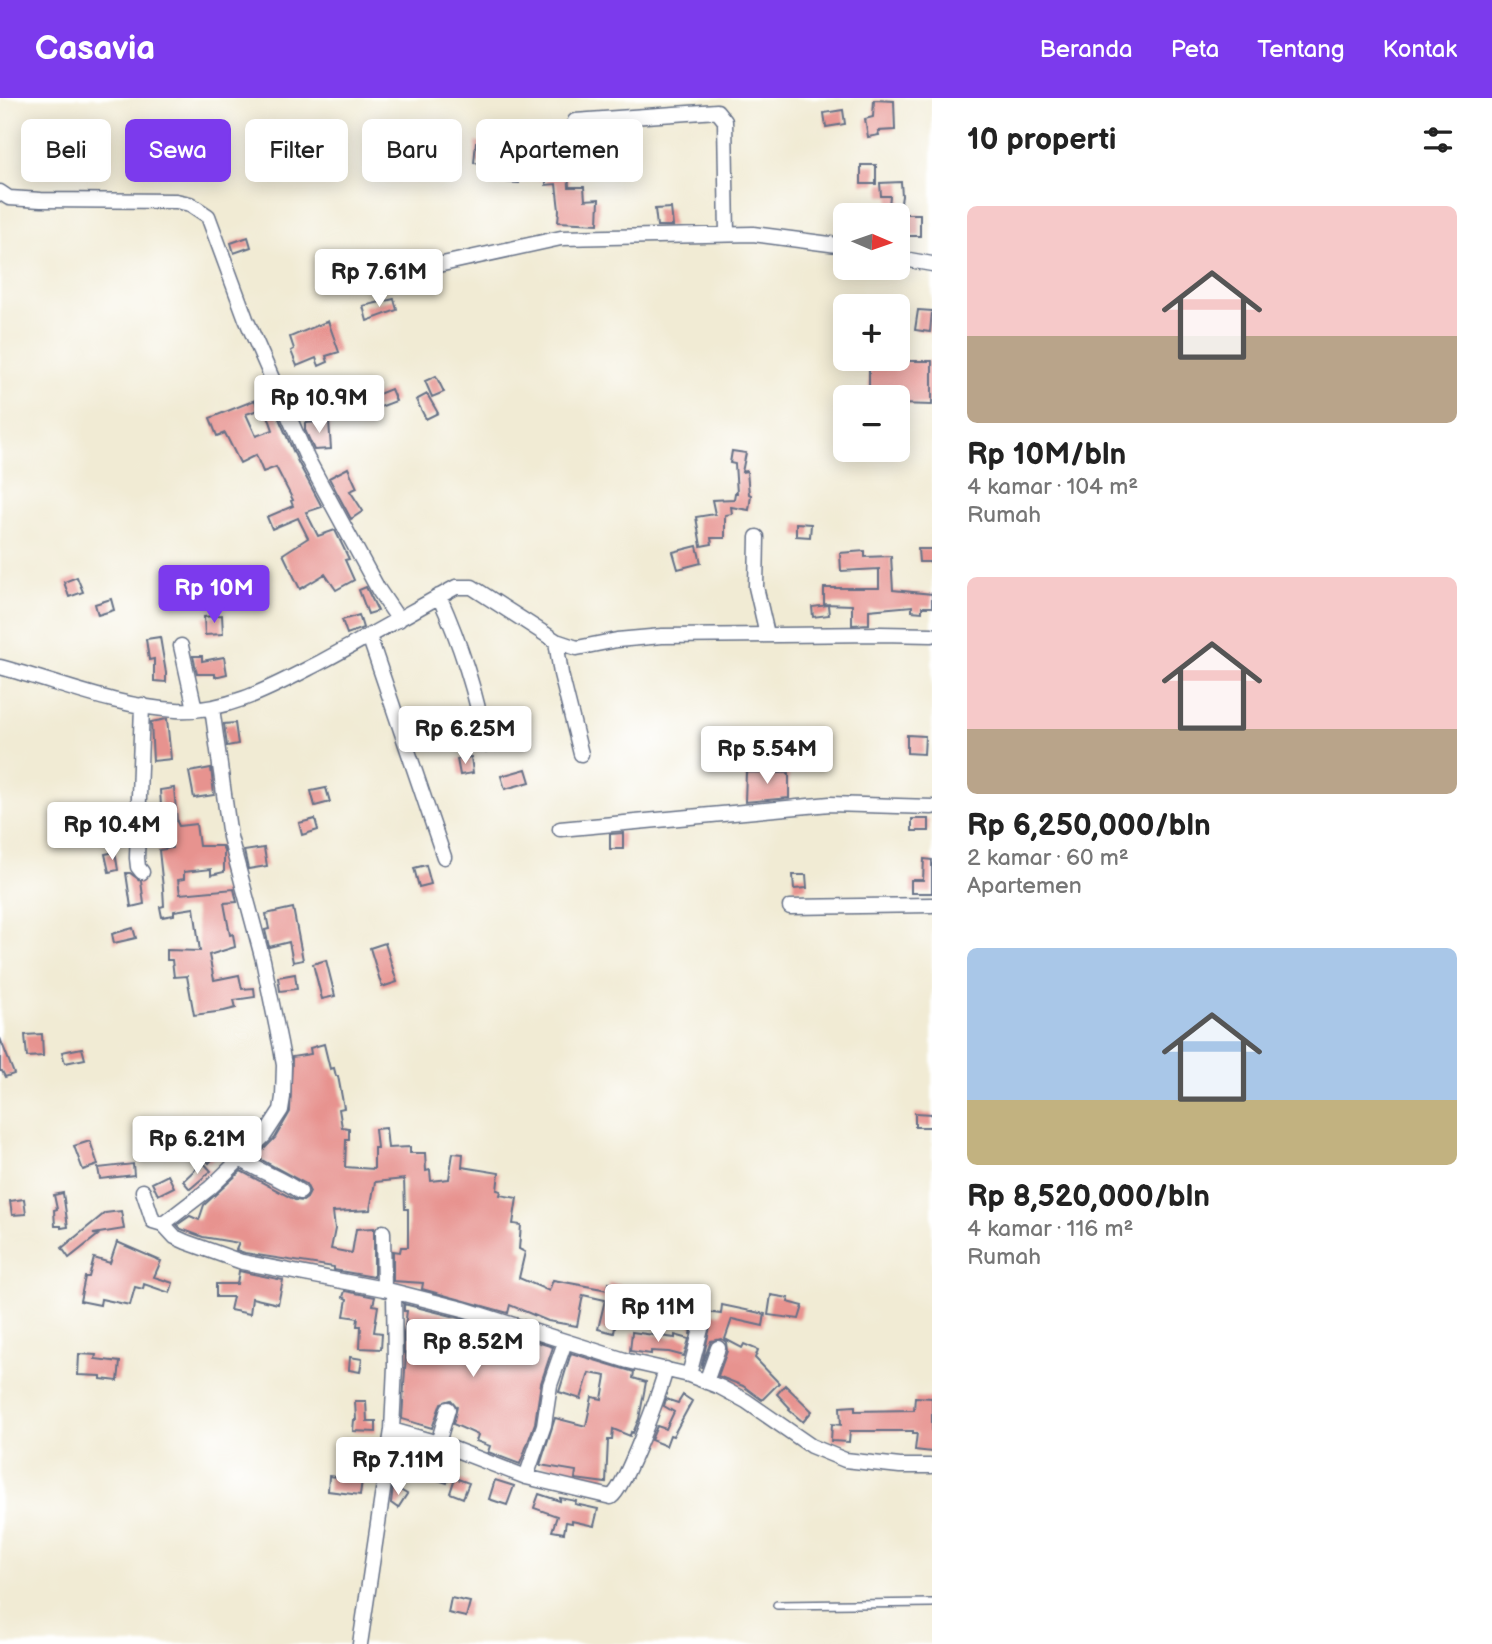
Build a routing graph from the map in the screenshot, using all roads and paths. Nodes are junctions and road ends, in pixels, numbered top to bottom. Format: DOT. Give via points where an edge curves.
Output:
graph roads {
  1 [pos="604,119"];
  2 [pos="0,192"];
  3 [pos="727,234"];
  4 [pos="833,244"];
  5 [pos="910,260"];
  6 [pos="932,264"];
  7 [pos="439,265"];
  8 [pos="757,537"];
  9 [pos="439,596"];
  10 [pos="399,620"];
  11 [pos="767,634"];
  12 [pos="932,635"];
  13 [pos="369,636"];
  14 [pos="556,641"];
  15 [pos="181,646"];
  16 [pos="0,667"];
  17 [pos="142,705"];
  18 [pos="212,708"];
  19 [pos="195,709"];
  20 [pos="485,744"];
  21 [pos="581,754"];
  22 [pos="932,807"];
  23 [pos="560,828"];
  24 [pos="444,857"];
  25 [pos="142,872"];
  26 [pos="932,905"];
  27 [pos="790,906"];
  28 [pos="239,1158"];
  29 [pos="143,1191"];
  30 [pos="300,1192"];
  31 [pos="163,1224"];
  32 [pos="383,1232"];
  33 [pos="389,1291"];
  34 [pos="701,1329"];
  35 [pos="565,1342"];
  36 [pos="718,1348"];
  37 [pos="666,1370"];
  38 [pos="689,1375"];
  39 [pos="706,1382"];
  40 [pos="448,1409"];
  41 [pos="392,1430"];
  42 [pos="438,1443"];
  43 [pos="932,1466"];
  44 [pos="526,1477"];
  45 [pos="932,1603"];
  46 [pos="777,1605"];
  47 [pos="359,1644"];
  1 -- 3 [label="street" via="718,111 725,121"];
  2 -- 10 [label="street" via="9,198 41,200 176,201 208,216 246,319 307,458"];
  3 -- 4 [label="street"];
  3 -- 7 [label="street" via="561,238"];
  5 -- 6 [label="street"];
  8 -- 11 [label="street" via="756,587"];
  9 -- 10 [label="street"];
  9 -- 14 [label="street" via="460,586 472,587"];
  9 -- 20 [label="street" via="469,678"];
  10 -- 13 [label="street"];
  11 -- 12 [label="street"];
  11 -- 14 [label="street" via="646,637 571,648"];
  13 -- 18 [label="street" via="268,689"];
  13 -- 24 [label="street"];
  14 -- 21 [label="street"];
  15 -- 19 [label="street"];
  16 -- 17 [label="street"];
  17 -- 19 [label="street"];
  17 -- 25 [label="street" via="137,858"];
  18 -- 19 [label="street"];
  18 -- 28 [label="street" via="230,837 263,960 284,1065 281,1110 270,1130"];
  22 -- 23 [label="street" via="830,804"];
  26 -- 27 [label="street"];
  28 -- 30 [label="street"];
  28 -- 31 [label="street"];
  29 -- 31 [label="street" via="151,1218"];
  31 -- 33 [label="street" via="175,1237 242,1262"];
  32 -- 33 [label="street"];
  33 -- 35 [label="street"];
  33 -- 41 [label="street" via="395,1366"];
  34 -- 38 [label="street"];
  35 -- 37 [label="street"];
  35 -- 44 [label="street"];
  36 -- 39 [label="street"];
  37 -- 38 [label="street"];
  37 -- 44 [label="street" via="614,1494 604,1496"];
  38 -- 39 [label="street"];
  39 -- 43 [label="street" via="746,1401 827,1454 870,1464"];
  40 -- 42 [label="street"];
  41 -- 42 [label="street"];
  41 -- 47 [label="street"];
  42 -- 44 [label="street"];
  45 -- 46 [label="lane"];
}
